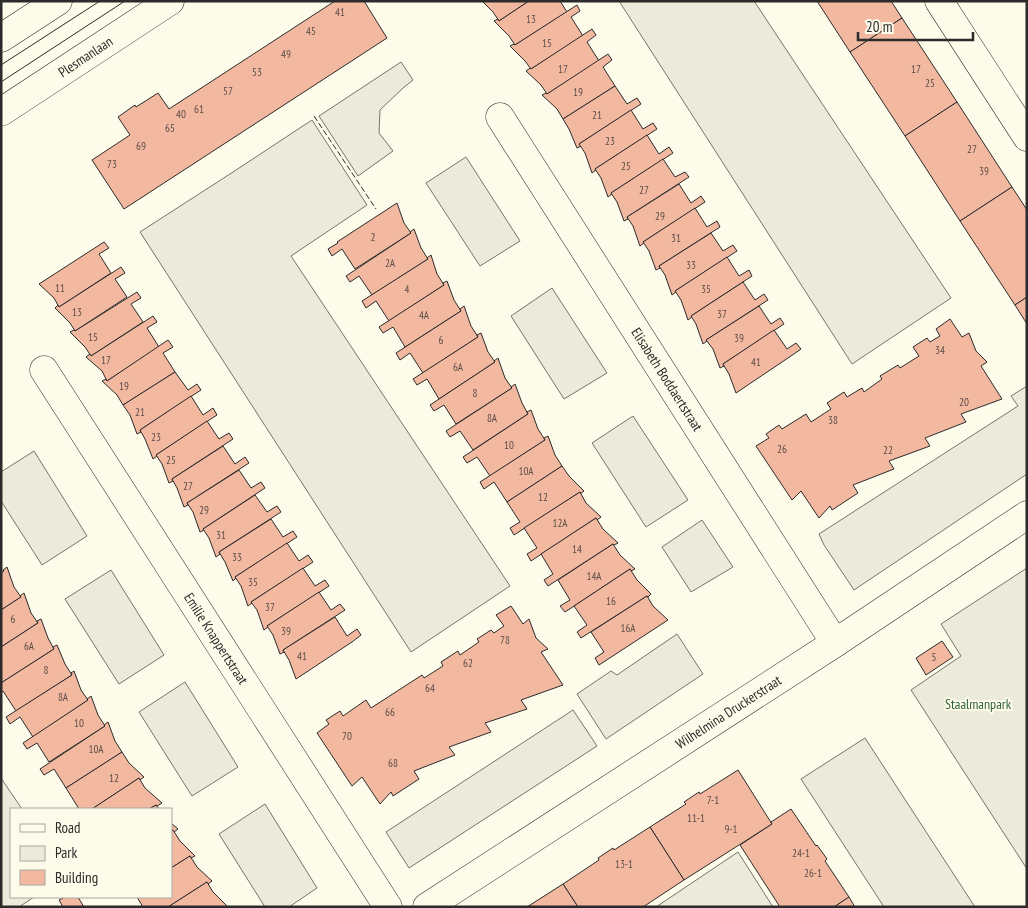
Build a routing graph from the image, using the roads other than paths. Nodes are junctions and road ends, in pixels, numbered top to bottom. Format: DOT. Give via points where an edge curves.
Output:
graph roads {
  1 [pos="58,1"];
  2 [pos="170,1"];
  3 [pos="939,1"];
  4 [pos="1,38"];
  5 [pos="1,112"];
  6 [pos="500,117"];
  7 [pos="1027,137"];
  8 [pos="44,370"];
  9 [pos="1027,515"];
  10 [pos="835,643"];
  11 [pos="388,907"];
  12 [pos="427,907"];
  1 -- 4 [label="street"];
  2 -- 5 [label="street, Plesmanlaan"];
  3 -- 7 [label="street"];
  6 -- 10 [label="street, Elisabeth Boddaertstraat"];
  8 -- 11 [label="street, Emilie Knappertstraat"];
  9 -- 10 [label="street, Wilhelmina Druckerstraat"];
  10 -- 12 [label="street, Wilhelmina Druckerstraat"];
}
